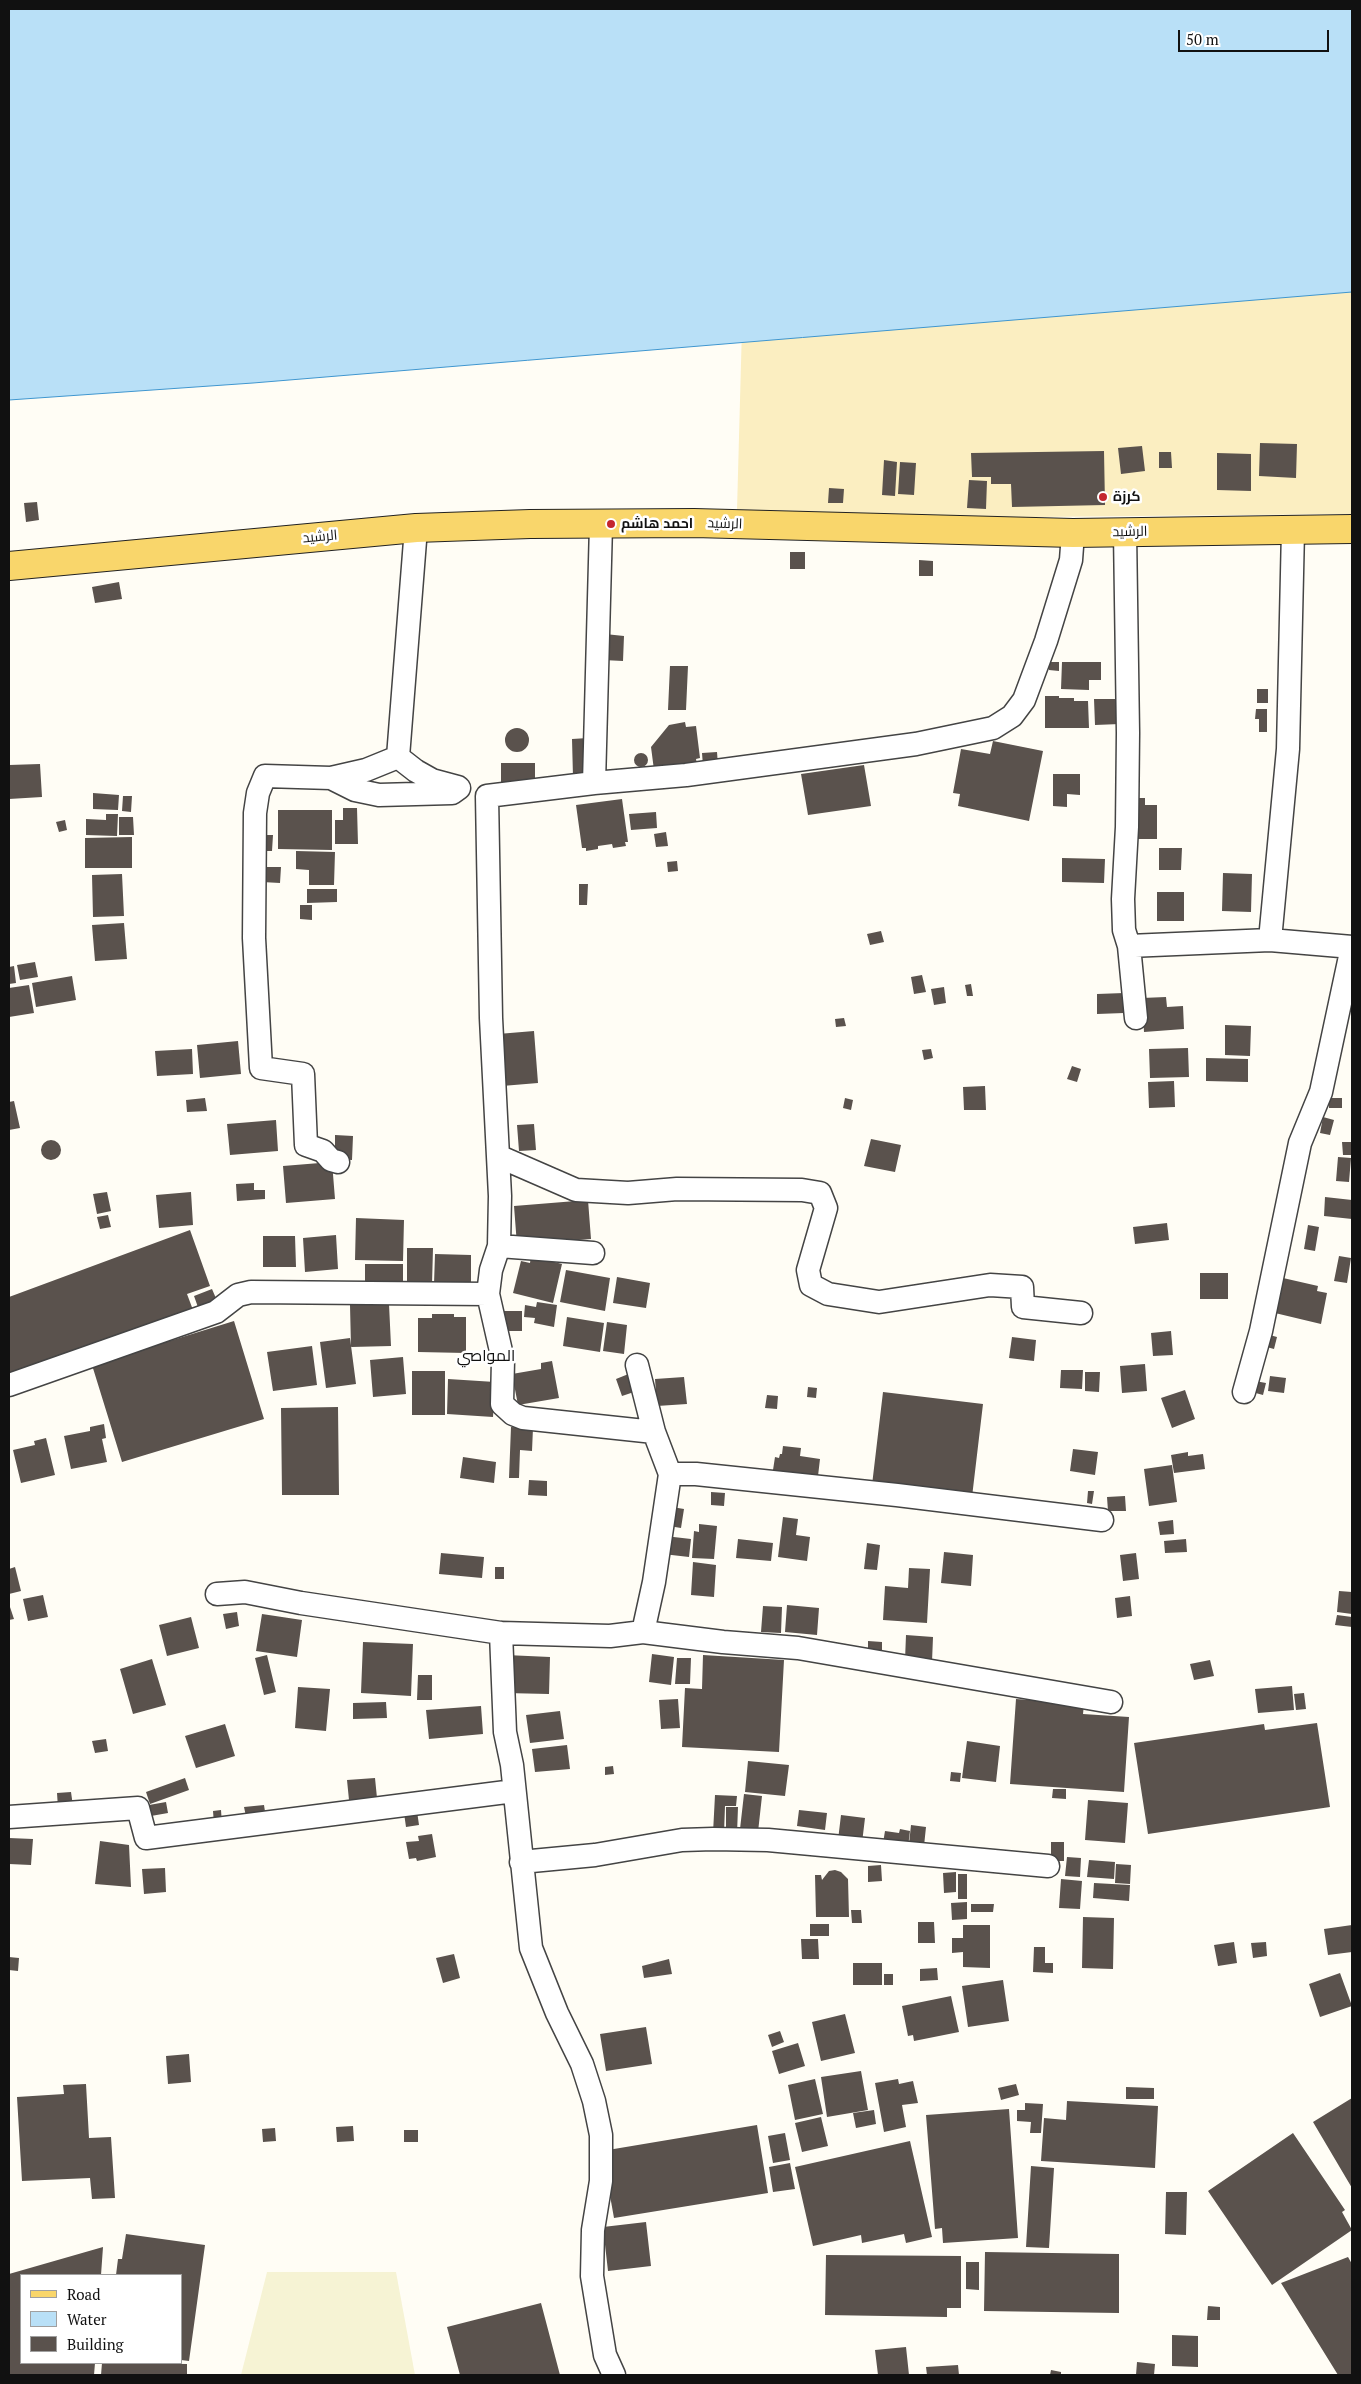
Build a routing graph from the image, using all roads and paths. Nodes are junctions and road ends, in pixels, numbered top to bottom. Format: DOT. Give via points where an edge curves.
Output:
graph roads {
  1 [pos="601,525"];
  2 [pos="416,528"];
  3 [pos="1352,529"];
  4 [pos="1293,530"];
  5 [pos="1125,532"];
  6 [pos="1073,533"];
  7 [pos="9,566"];
  8 [pos="398,757"];
  9 [pos="331,778"];
  10 [pos="594,783"];
  11 [pos="459,788"];
  12 [pos="486,796"];
  13 [pos="1270,940"];
  14 [pos="1129,946"];
  15 [pos="1352,947"];
  16 [pos="1136,1018"];
  17 [pos="498,1156"];
  18 [pos="338,1162"];
  19 [pos="498,1246"];
  20 [pos="593,1253"];
  21 [pos="488,1294"];
  22 [pos="1081,1314"];
  23 [pos="637,1366"];
  24 [pos="9,1385"];
  25 [pos="1244,1392"];
  26 [pos="654,1432"];
  27 [pos="670,1474"];
  28 [pos="1102,1520"];
  29 [pos="217,1594"];
  30 [pos="643,1632"];
  31 [pos="501,1633"];
  32 [pos="1111,1702"];
  33 [pos="514,1791"];
  34 [pos="9,1817"];
  35 [pos="521,1862"];
  36 [pos="1048,1866"];
  37 [pos="614,2375"];
  1 -- 2 [label="main road, الرشيد"];
  1 -- 6 [label="main road, الرشيد" via="694,523"];
  1 -- 10 [label="street"];
  2 -- 7 [label="main road, الرشيد"];
  2 -- 8 [label="street"];
  3 -- 4 [label="main road, الرشيد"];
  4 -- 5 [label="main road, الرشيد"];
  4 -- 13 [label="street" via="1288,749"];
  5 -- 6 [label="main road, الرشيد"];
  5 -- 14 [label="street" via="1128,733 1123,899 1124,930"];
  6 -- 10 [label="street" via="1071,560 1024,700 1012,716 993,728 916,744 686,775"];
  8 -- 9 [label="street" via="366,770"];
  8 -- 11 [label="street" via="432,780"];
  9 -- 11 [label="street" via="355,790 380,795 452,793"];
  9 -- 18 [label="street" via="265,776 255,813 254,938 261,1068 303,1074 306,1145 323,1151"];
  10 -- 12 [label="street"];
  11 -- 12 [label="street"];
  12 -- 17 [label="street"];
  13 -- 14 [label="street"];
  13 -- 15 [label="street"];
  14 -- 16 [label="street"];
  15 -- 25 [label="street" via="1321,1092 1300,1143 1261,1331"];
  17 -- 19 [label="street"];
  17 -- 22 [label="street" via="576,1190 628,1193 802,1190 820,1194 826,1208 808,1270 812,1285 828,1294 879,1302 990,1285 1022,1287 1023,1307"];
  19 -- 20 [label="street"];
  19 -- 21 [label="street"];
  21 -- 24 [label="street" via="251,1292 238,1295 216,1312"];
  21 -- 26 [label="street" via="503,1360 502,1404 513,1414 523,1418"];
  23 -- 26 [label="street"];
  26 -- 27 [label="street"];
  27 -- 28 [label="street" via="897,1495"];
  27 -- 30 [label="street"];
  29 -- 31 [label="street" via="244,1592"];
  30 -- 31 [label="street" via="610,1636"];
  30 -- 32 [label="street" via="798,1648"];
  31 -- 33 [label="street" via="504,1723"];
  33 -- 34 [label="street" via="146,1838 138,1808"];
  33 -- 35 [label="street"];
  35 -- 36 [label="street" via="682,1840 713,1839 768,1840"];
  35 -- 37 [label="street" via="530,1948 582,2064 601,2135 601,2181 593,2230 592,2276 604,2346"];
}
